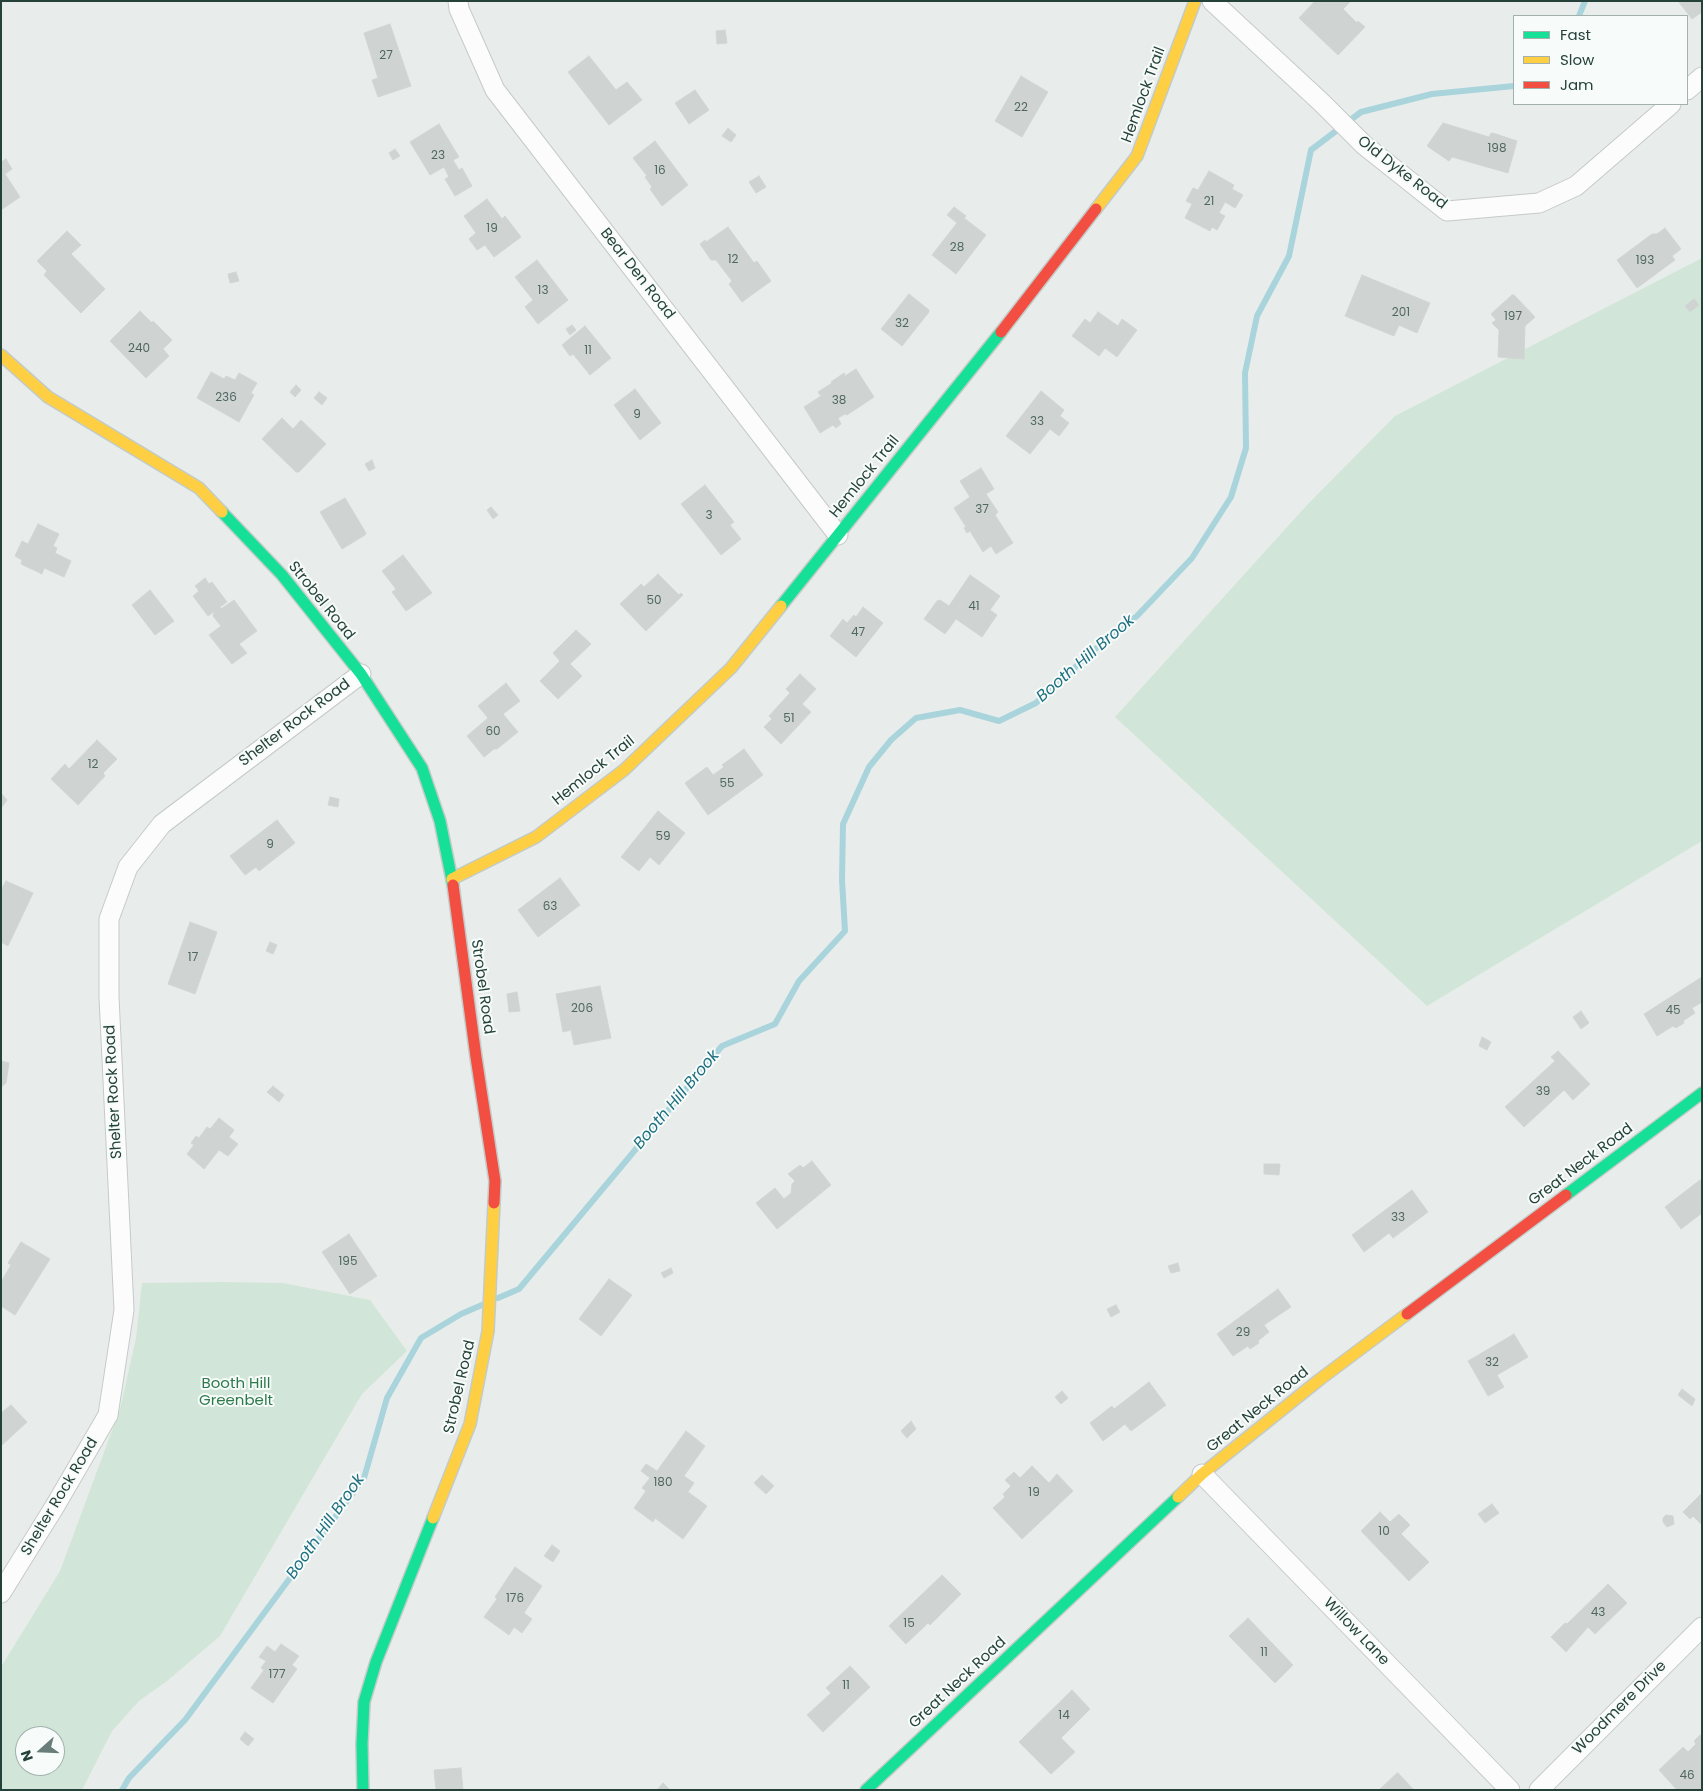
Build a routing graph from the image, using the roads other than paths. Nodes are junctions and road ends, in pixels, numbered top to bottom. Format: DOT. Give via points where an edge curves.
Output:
graph roads {
  1 [pos="458,1"];
  2 [pos="1195,1"];
  3 [pos="1212,1"];
  4 [pos="1702,77"];
  5 [pos="1688,89"];
  6 [pos="1670,105"];
  7 [pos="1,355"];
  8 [pos="838,535"];
  9 [pos="361,674"];
  10 [pos="452,880"];
  11 [pos="1702,1093"];
  12 [pos="1202,1474"];
  13 [pos="1,1593"];
  14 [pos="1702,1627"];
  15 [pos="363,1790"];
  16 [pos="866,1790"];
  17 [pos="1510,1790"];
  18 [pos="1539,1790"];
  1 -- 8 [label="street, Bear Den Road" via="495,90"];
  2 -- 8 [label="street, Hemlock Trail" via="1137,156"];
  3 -- 6 [label="street, Old Dyke Road" via="1364,146 1447,211 1539,203 1576,186"];
  4 -- 5 [label="street"];
  7 -- 9 [label="street, Strobel Road" via="48,397 199,488 282,575"];
  8 -- 10 [label="street, Hemlock Trail" via="731,668 624,770 536,837"];
  9 -- 10 [label="street, Strobel Road" via="422,768 440,821"];
  9 -- 13 [label="street, Shelter Rock Road" via="162,824 128,867 109,918 109,996 124,1310 108,1415"];
  10 -- 15 [label="street, Strobel Road" via="495,1181 488,1331 470,1424 376,1662 364,1702"];
  11 -- 12 [label="street, Great Neck Road" via="1319,1380"];
  12 -- 16 [label="street, Great Neck Road"];
  12 -- 17 [label="street, Willow Lane"];
  14 -- 18 [label="street, Woodmere Drive"];
}
